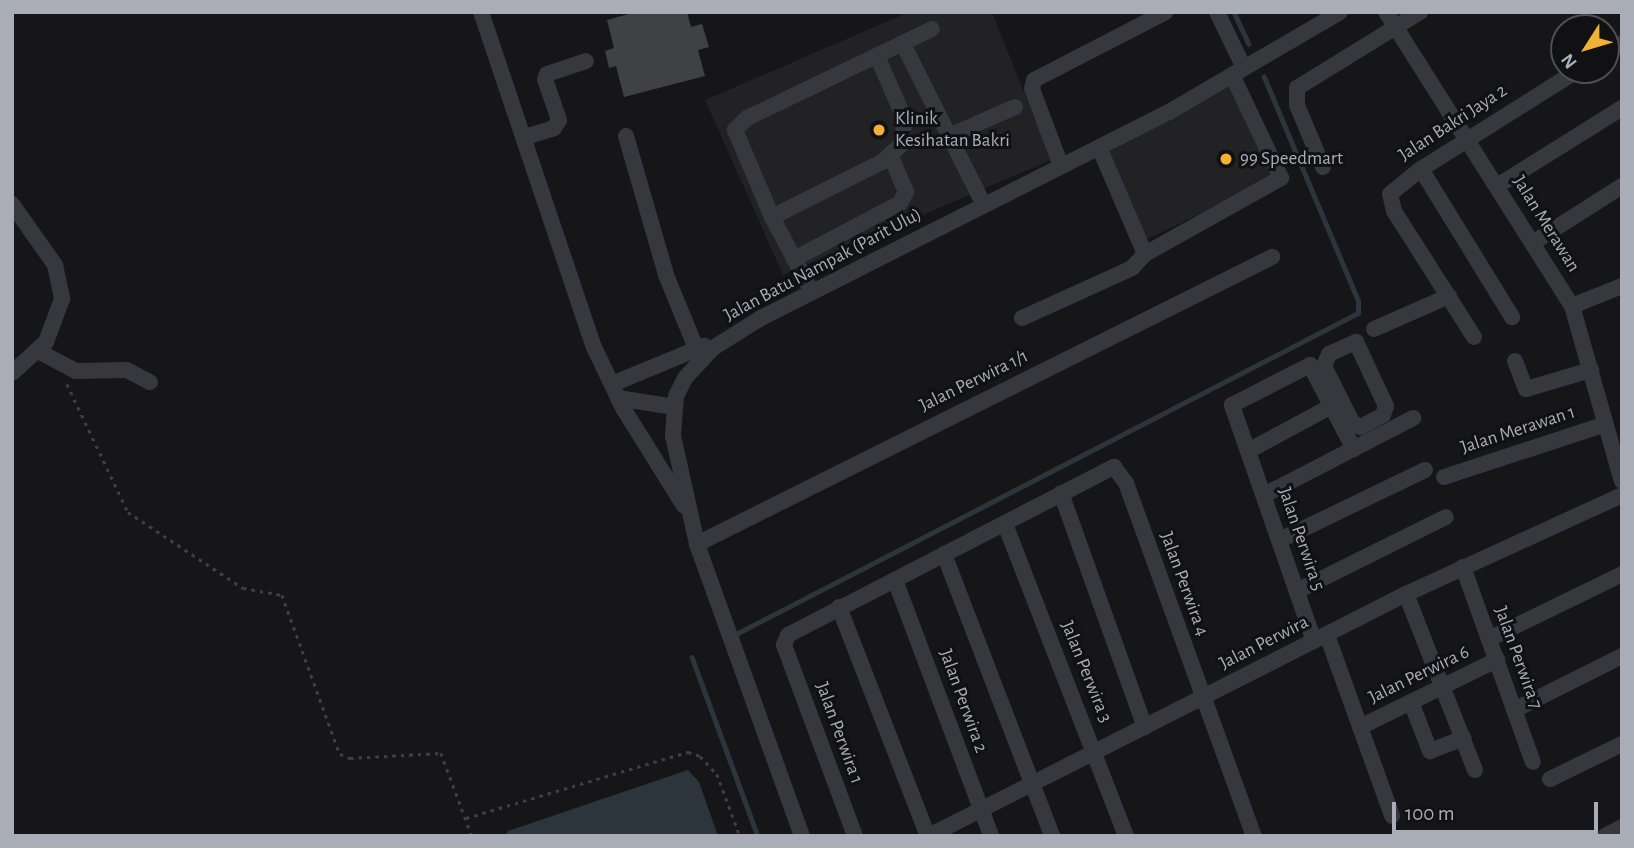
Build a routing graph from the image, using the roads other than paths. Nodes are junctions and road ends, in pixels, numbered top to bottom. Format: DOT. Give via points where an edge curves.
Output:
graph roads {
  1 [pos="481,12"];
  2 [pos="1166,12"];
  3 [pos="1217,12"];
  4 [pos="1340,12"];
  5 [pos="1386,12"];
  6 [pos="1420,12"];
  7 [pos="1396,28"];
  8 [pos="932,29"];
  9 [pos="903,44"];
  10 [pos="877,56"];
  11 [pos="586,61"];
  12 [pos="1238,72"];
  13 [pos="1555,84"];
  14 [pos="1015,107"];
  15 [pos="1622,108"];
  16 [pos="626,136"];
  17 [pos="949,136"];
  18 [pos="525,137"];
  19 [pos="1467,138"];
  20 [pos="1099,147"];
  21 [pos="891,157"];
  22 [pos="1061,166"];
  23 [pos="1323,167"];
  24 [pos="1421,169"];
  25 [pos="1497,186"];
  26 [pos="1622,186"];
  27 [pos="12,204"];
  28 [pos="984,205"];
  29 [pos="772,217"];
  30 [pos="1534,242"];
  31 [pos="1145,254"];
  32 [pos="1272,257"];
  33 [pos="794,259"];
  34 [pos="1622,286"];
  35 [pos="812,292"];
  36 [pos="1449,296"];
  37 [pos="1572,306"];
  38 [pos="1513,317"];
  39 [pos="1022,318"];
  40 [pos="1374,329"];
  41 [pos="1474,337"];
  42 [pos="726,340"];
  43 [pos="696,348"];
  44 [pos="38,351"];
  45 [pos="1515,361"];
  46 [pos="1591,370"];
  47 [pos="12,373"];
  48 [pos="150,382"];
  49 [pos="615,391"];
  50 [pos="1335,403"];
  51 [pos="674,407"];
  52 [pos="1413,418"];
  53 [pos="1606,424"];
  54 [pos="1354,449"];
  55 [pos="1248,451"];
  56 [pos="1425,470"];
  57 [pos="1444,477"];
  58 [pos="1622,481"];
  59 [pos="1060,494"];
  60 [pos="1264,495"];
  61 [pos="1622,495"];
  62 [pos="690,514"];
  63 [pos="1446,517"];
  64 [pos="1005,524"];
  65 [pos="1280,540"];
  66 [pos="697,544"];
  67 [pos="944,554"];
  68 [pos="1464,567"];
  69 [pos="1622,574"];
  70 [pos="895,580"];
  71 [pos="1297,591"];
  72 [pos="1406,594"];
  73 [pos="839,607"];
  74 [pos="1320,638"];
  75 [pos="1489,639"];
  76 [pos="1622,656"];
  77 [pos="1497,660"];
  78 [pos="1445,686"];
  79 [pos="1204,699"];
  80 [pos="1411,702"];
  81 [pos="1514,710"];
  82 [pos="1145,727"];
  83 [pos="1360,727"];
  84 [pos="1464,738"];
  85 [pos="1622,744"];
  86 [pos="1096,752"];
  87 [pos="1533,762"];
  88 [pos="1475,770"];
  89 [pos="1550,779"];
  90 [pos="1032,784"];
  91 [pos="981,810"];
  92 [pos="1391,816"];
  93 [pos="1622,827"];
  94 [pos="802,836"];
  95 [pos="855,836"];
  96 [pos="928,836"];
  97 [pos="991,836"];
  98 [pos="1052,836"];
  99 [pos="1126,836"];
  100 [pos="1254,836"];
  101 [pos="1605,836"];
  1 -- 18 [label="street"];
  2 -- 22 [label="street" via="1034,80 1032,89"];
  3 -- 12 [label="street"];
  4 -- 12 [label="street, Jalan Batu Nampak (Parit Ulu)"];
  5 -- 7 [label="street, Jalan Merawan"];
  6 -- 7 [label="street"];
  7 -- 19 [label="street, Jalan Merawan"];
  7 -- 23 [label="street" via="1297,88 1297,105"];
  8 -- 9 [label="street"];
  9 -- 10 [label="street"];
  9 -- 17 [label="street"];
  10 -- 21 [label="street" via="906,128"];
  10 -- 29 [label="street" via="739,123 735,130 738,146"];
  11 -- 18 [label="street" via="548,74 545,79 559,120 554,128"];
  12 -- 20 [label="street, Jalan Batu Nampak (Parit Ulu)"];
  12 -- 31 [label="street" via="1280,181"];
  13 -- 19 [label="street, Jalan Bakri Jaya 2"];
  14 -- 17 [label="street"];
  15 -- 25 [label="street"];
  16 -- 43 [label="street" via="655,240"];
  17 -- 28 [label="street"];
  18 -- 49 [label="street" via="593,345"];
  19 -- 24 [label="street, Jalan Bakri Jaya 2"];
  19 -- 25 [label="street, Jalan Merawan"];
  20 -- 22 [label="street, Jalan Batu Nampak (Parit Ulu)"];
  20 -- 31 [label="street"];
  21 -- 29 [label="street"];
  21 -- 33 [label="street" via="906,192 900,203"];
  22 -- 28 [label="street, Jalan Batu Nampak (Parit Ulu)"];
  24 -- 36 [label="street, Jalan Bakri Jaya 2" via="1394,187 1390,202"];
  24 -- 38 [label="street"];
  25 -- 30 [label="street, Jalan Merawan"];
  26 -- 30 [label="street"];
  27 -- 44 [label="street" via="60,277 57,321"];
  28 -- 35 [label="street, Jalan Batu Nampak (Parit Ulu)"];
  29 -- 33 [label="street"];
  30 -- 37 [label="street, Jalan Merawan"];
  31 -- 39 [label="street" via="1132,268"];
  32 -- 66 [label="street, Jalan Perwira 1/1"];
  33 -- 35 [label="street"];
  34 -- 37 [label="street"];
  35 -- 42 [label="street, Jalan Batu Nampak (Parit Ulu)"];
  36 -- 40 [label="street"];
  36 -- 41 [label="street, Jalan Bakri Jaya 2"];
  37 -- 46 [label="street, Jalan Merawan"];
  42 -- 43 [label="street"];
  42 -- 51 [label="street, Jalan Batu Nampak (Parit Ulu)" via="685,378"];
  43 -- 49 [label="street"];
  44 -- 47 [label="street"];
  44 -- 48 [label="street" via="76,371 127,370"];
  45 -- 46 [label="street" via="1526,389"];
  46 -- 53 [label="street, Jalan Merawan"];
  49 -- 51 [label="street"];
  49 -- 62 [label="street"];
  50 -- 50 [label="street" via="1324,362 1329,354 1356,342 1386,410 1357,427"];
  50 -- 54 [label="street"];
  50 -- 55 [label="street"];
  50 -- 55 [label="street, Jalan Perwira 5" via="1310,365 1234,402 1232,410"];
  51 -- 62 [label="street, Jalan Batu Nampak (Parit Ulu)" via="673,436"];
  52 -- 54 [label="street"];
  53 -- 57 [label="street, Jalan Merawan 1"];
  53 -- 58 [label="street, Jalan Merawan"];
  54 -- 60 [label="street"];
  55 -- 60 [label="street, Jalan Perwira 5"];
  56 -- 65 [label="street"];
  59 -- 64 [label="street"];
  59 -- 79 [label="street, Jalan Perwira 4" via="1114,467 1126,484"];
  59 -- 82 [label="street"];
  60 -- 65 [label="street, Jalan Perwira 5"];
  61 -- 68 [label="street, Jalan Perwira"];
  62 -- 66 [label="street, Jalan Batu Nampak (Parit Ulu)"];
  63 -- 71 [label="street"];
  64 -- 67 [label="street"];
  64 -- 86 [label="street, Jalan Perwira 3"];
  65 -- 71 [label="street, Jalan Perwira 5"];
  66 -- 94 [label="street, Jalan Batu Nampak (Parit Ulu)"];
  67 -- 70 [label="street"];
  67 -- 90 [label="street"];
  68 -- 72 [label="street, Jalan Perwira"];
  68 -- 75 [label="street, Jalan Perwira 7"];
  69 -- 75 [label="street"];
  70 -- 73 [label="street"];
  70 -- 91 [label="street, Jalan Perwira 2"];
  71 -- 74 [label="street, Jalan Perwira 5"];
  72 -- 74 [label="street, Jalan Perwira"];
  72 -- 78 [label="street"];
  73 -- 95 [label="street, Jalan Perwira 1" via="794,629 785,645"];
  73 -- 96 [label="street"];
  74 -- 79 [label="street, Jalan Perwira"];
  74 -- 83 [label="street, Jalan Perwira 5"];
  75 -- 77 [label="street, Jalan Perwira 7"];
  76 -- 81 [label="street"];
  77 -- 78 [label="street, Jalan Perwira 6"];
  77 -- 81 [label="street, Jalan Perwira 7"];
  78 -- 80 [label="street, Jalan Perwira 6"];
  78 -- 84 [label="street"];
  79 -- 82 [label="street, Jalan Perwira"];
  79 -- 100 [label="street, Jalan Perwira 4"];
  80 -- 83 [label="street, Jalan Perwira 6"];
  80 -- 84 [label="street" via="1430,751"];
  81 -- 87 [label="street, Jalan Perwira 7"];
  82 -- 86 [label="street, Jalan Perwira"];
  83 -- 92 [label="street, Jalan Perwira 5"];
  84 -- 88 [label="street"];
  85 -- 89 [label="street"];
  86 -- 90 [label="street, Jalan Perwira"];
  86 -- 99 [label="street, Jalan Perwira 3"];
  90 -- 91 [label="street, Jalan Perwira"];
  90 -- 98 [label="street"];
  91 -- 96 [label="street, Jalan Perwira"];
  91 -- 97 [label="street, Jalan Perwira 2"];
  93 -- 101 [label="street"];
}
